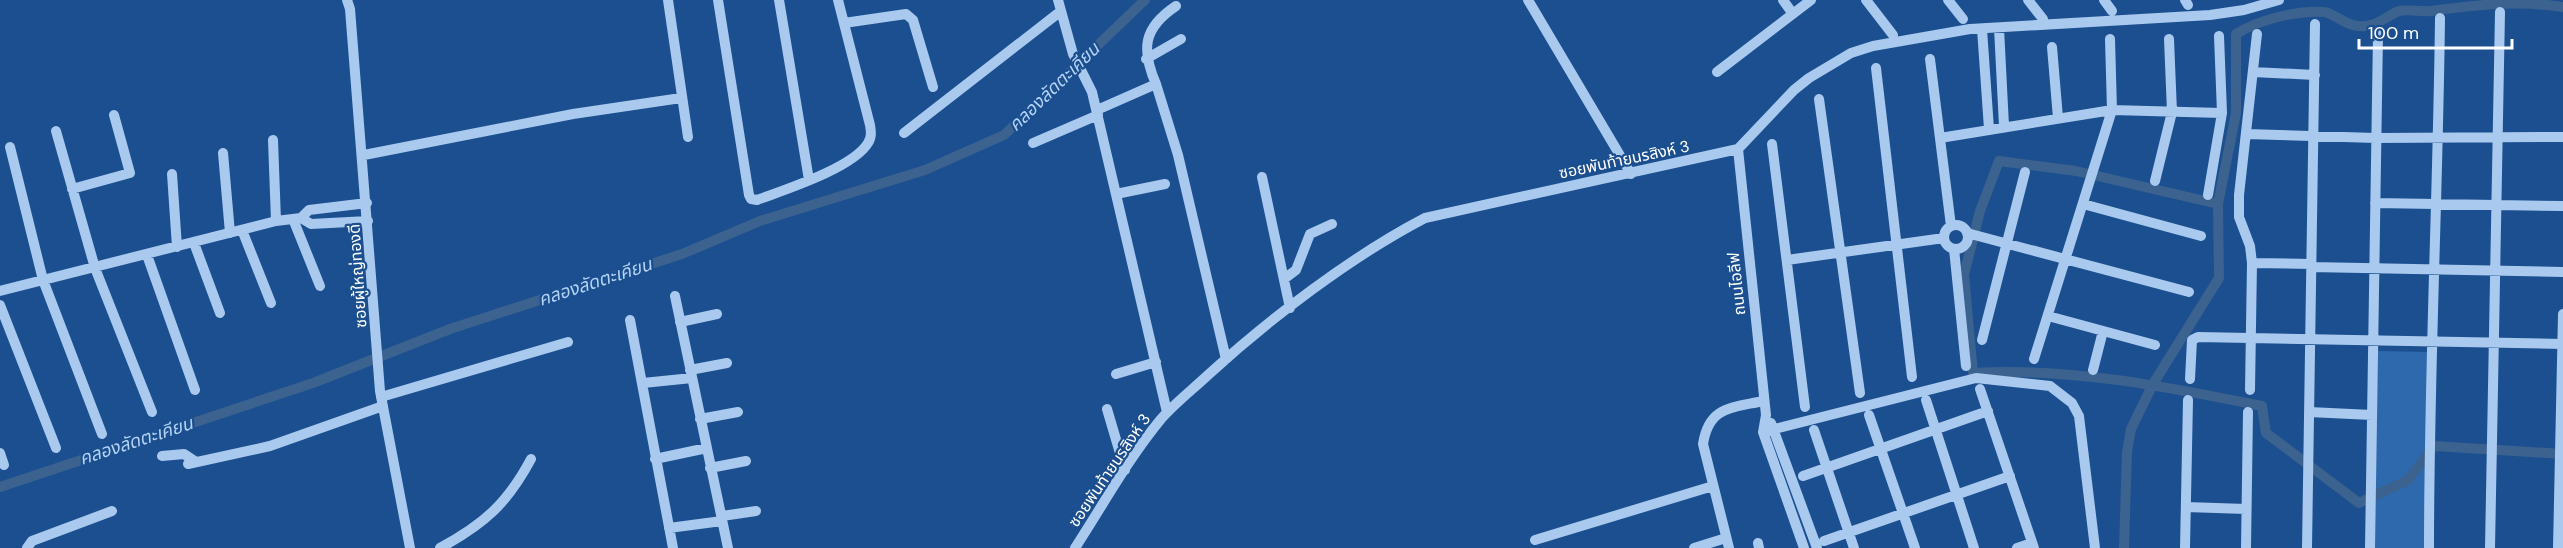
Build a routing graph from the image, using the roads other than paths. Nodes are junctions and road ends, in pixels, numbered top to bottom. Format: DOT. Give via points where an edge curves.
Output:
graph roads {
  1 [pos="347,0"];
  2 [pos="668,0"];
  3 [pos="718,0"];
  4 [pos="779,0"];
  5 [pos="838,0"];
  6 [pos="1528,0"];
  7 [pos="1783,0"];
  8 [pos="1811,0"];
  9 [pos="1866,0"];
  10 [pos="1948,0"];
  11 [pos="2028,0"];
  12 [pos="2104,0"];
  13 [pos="2279,0"];
  14 [pos="1060,5"];
  15 [pos="1176,6"];
  16 [pos="2112,10"];
  17 [pos="2500,12"];
  18 [pos="1793,14"];
  19 [pos="2440,18"];
  20 [pos="1963,19"];
  21 [pos="2043,19"];
  22 [pos="844,23"];
  23 [pos="2315,24"];
  24 [pos="1999,28"];
  25 [pos="1982,29"];
  26 [pos="2257,34"];
  27 [pos="2378,34"];
  28 [pos="1893,35"];
  29 [pos="2220,36"];
  30 [pos="1181,39"];
  31 [pos="2110,39"];
  32 [pos="2169,39"];
  33 [pos="2052,47"];
  34 [pos="1146,58"];
  35 [pos="1930,59"];
  36 [pos="1876,68"];
  37 [pos="1717,72"];
  38 [pos="2253,72"];
  39 [pos="2315,75"];
  40 [pos="1156,84"];
  41 [pos="933,87"];
  42 [pos="681,98"];
  43 [pos="1819,99"];
  44 [pos="2112,110"];
  45 [pos="1097,112"];
  46 [pos="2172,112"];
  47 [pos="2222,113"];
  48 [pos="114,114"];
  49 [pos="2058,118"];
  50 [pos="2004,126"];
  51 [pos="1989,129"];
  52 [pos="56,131"];
  53 [pos="904,133"];
  54 [pos="2246,134"];
  55 [pos="2315,136"];
  56 [pos="2498,136"];
  57 [pos="688,137"];
  58 [pos="2438,137"];
  59 [pos="2563,137"];
  60 [pos="1940,138"];
  61 [pos="2376,138"];
  62 [pos="273,140"];
  63 [pos="1033,143"];
  64 [pos="1772,144"];
  65 [pos="10,147"];
  66 [pos="1738,149"];
  67 [pos="223,153"];
  68 [pos="364,155"];
  69 [pos="2025,172"];
  70 [pos="172,174"];
  71 [pos="1631,174"];
  72 [pos="1262,177"];
  73 [pos="809,180"];
  74 [pos="2155,181"];
  75 [pos="1165,184"];
  76 [pos="72,189"];
  77 [pos="1116,194"];
  78 [pos="2208,195"];
  79 [pos="367,203"];
  80 [pos="2375,203"];
  81 [pos="2083,204"];
  82 [pos="2436,204"];
  83 [pos="2496,205"];
  84 [pos="2563,206"];
  85 [pos="297,218"];
  86 [pos="276,221"];
  87 [pos="368,221"];
  88 [pos="1332,224"];
  89 [pos="1951,226"];
  90 [pos="242,230"];
  91 [pos="230,233"];
  92 [pos="1967,233"];
  93 [pos="2201,236"];
  94 [pos="1944,238"];
  95 [pos="194,243"];
  96 [pos="1896,244"];
  97 [pos="2007,244"];
  98 [pos="177,247"];
  99 [pos="1954,249"];
  100 [pos="1840,252"];
  101 [pos="147,255"];
  102 [pos="2066,259"];
  103 [pos="1787,260"];
  104 [pos="2253,263"];
  105 [pos="2312,266"];
  106 [pos="95,268"];
  107 [pos="2374,268"];
  108 [pos="2435,269"];
  109 [pos="2495,270"];
  110 [pos="2563,272"];
  111 [pos="1284,279"];
  112 [pos="43,280"];
  113 [pos="320,286"];
  114 [pos="0,291"];
  115 [pos="2189,292"];
  116 [pos="675,296"];
  117 [pos="271,303"];
  118 [pos="0,305"];
  119 [pos="1290,308"];
  120 [pos="220,313"];
  121 [pos="717,314"];
  122 [pos="2048,316"];
  123 [pos="2563,317"];
  124 [pos="630,320"];
  125 [pos="680,322"];
  126 [pos="2103,331"];
  127 [pos="2251,338"];
  128 [pos="2310,339"];
  129 [pos="1982,340"];
  130 [pos="2373,340"];
  131 [pos="568,342"];
  132 [pos="2434,342"];
  133 [pos="2494,343"];
  134 [pos="2562,344"];
  135 [pos="2155,345"];
  136 [pos="1226,359"];
  137 [pos="2034,359"];
  138 [pos="1156,362"];
  139 [pos="727,363"];
  140 [pos="1966,366"];
  141 [pos="2093,370"];
  142 [pos="691,374"];
  143 [pos="1116,374"];
  144 [pos="1912,377"];
  145 [pos="2190,379"];
  146 [pos="643,384"];
  147 [pos="1980,388"];
  148 [pos="195,390"];
  149 [pos="2250,390"];
  150 [pos="1860,393"];
  151 [pos="381,398"];
  152 [pos="1926,400"];
  153 [pos="2188,400"];
  154 [pos="1763,401"];
  155 [pos="1805,407"];
  156 [pos="1107,409"];
  157 [pos="1988,411"];
  158 [pos="152,412"];
  159 [pos="738,412"];
  160 [pos="1167,412"];
  161 [pos="2247,412"];
  162 [pos="2309,412"];
  163 [pos="1766,415"];
  164 [pos="1869,415"];
  165 [pos="2372,415"];
  166 [pos="700,419"];
  167 [pos="1776,428"];
  168 [pos="1935,428"];
  169 [pos="1814,429"];
  170 [pos="1763,432"];
  171 [pos="102,434"];
  172 [pos="56,448"];
  173 [pos="707,448"];
  174 [pos="1880,448"];
  175 [pos="0,453"];
  176 [pos="162,456"];
  177 [pos="531,459"];
  178 [pos="655,459"];
  179 [pos="746,461"];
  180 [pos="4,465"];
  181 [pos="710,468"];
  182 [pos="1827,468"];
  183 [pos="1125,470"];
  184 [pos="1803,476"];
  185 [pos="2010,476"];
  186 [pos="1713,486"];
  187 [pos="1956,495"];
  188 [pos="2186,507"];
  189 [pos="2246,508"];
  190 [pos="112,511"];
  191 [pos="756,511"];
  192 [pos="1902,514"];
  193 [pos="722,519"];
  194 [pos="669,528"];
  195 [pos="1849,533"];
  196 [pos="1535,540"];
  197 [pos="1728,543"];
  198 [pos="1821,545"];
  199 [pos="2033,546"];
  200 [pos="27,548"];
  201 [pos="410,548"];
  202 [pos="440,548"];
  203 [pos="673,548"];
  204 [pos="728,548"];
  205 [pos="1075,548"];
  206 [pos="1694,548"];
  207 [pos="1804,548"];
  208 [pos="1854,548"];
  209 [pos="1915,548"];
  210 [pos="1974,548"];
  211 [pos="2017,548"];
  212 [pos="2095,548"];
  213 [pos="2185,548"];
  214 [pos="2246,548"];
  215 [pos="2307,548"];
  216 [pos="2370,548"];
  217 [pos="2429,548"];
  218 [pos="2490,548"];
  219 [pos="2558,548"];
  1 -- 68 [label="street, ซอยผู้ใหญ่ทองดี"];
  2 -- 42 [label="street"];
  3 -- 73 [label="street" via="749,195 757,200"];
  4 -- 73 [label="street"];
  5 -- 22 [label="street"];
  6 -- 71 [label="street"];
  7 -- 18 [label="street"];
  8 -- 18 [label="street"];
  9 -- 28 [label="street"];
  10 -- 20 [label="street"];
  11 -- 21 [label="street"];
  12 -- 16 [label="street"];
  13 -- 24 [label="street" via="2210,15"];
  14 -- 45 [label="street" via="1073,54"];
  14 -- 53 [label="street"];
  15 -- 34 [label="street" via="1154,24"];
  17 -- 56 [label="street"];
  18 -- 37 [label="street"];
  19 -- 58 [label="street"];
  22 -- 41 [label="street" via="906,14 913,21"];
  22 -- 73 [label="street" via="870,125 870,141 841,165"];
  23 -- 39 [label="street"];
  24 -- 25 [label="street"];
  24 -- 50 [label="street"];
  25 -- 51 [label="street"];
  25 -- 66 [label="street" via="1917,36 1851,53 1794,90"];
  26 -- 38 [label="street"];
  27 -- 61 [label="street"];
  29 -- 47 [label="street"];
  30 -- 34 [label="street"];
  31 -- 44 [label="street"];
  32 -- 46 [label="street"];
  33 -- 49 [label="street"];
  34 -- 40 [label="street"];
  35 -- 60 [label="street"];
  36 -- 96 [label="street"];
  38 -- 39 [label="street"];
  38 -- 54 [label="street"];
  39 -- 55 [label="street"];
  40 -- 45 [label="street"];
  40 -- 136 [label="street" via="1178,155"];
  42 -- 57 [label="street"];
  42 -- 68 [label="street" via="573,114"];
  43 -- 100 [label="street"];
  44 -- 46 [label="street"];
  44 -- 49 [label="street"];
  44 -- 81 [label="street"];
  45 -- 63 [label="street"];
  45 -- 77 [label="street"];
  46 -- 47 [label="street"];
  46 -- 74 [label="street"];
  47 -- 78 [label="street"];
  48 -- 76 [label="street" via="130,173"];
  49 -- 50 [label="street"];
  50 -- 51 [label="street"];
  51 -- 60 [label="street"];
  52 -- 76 [label="street"];
  54 -- 55 [label="street"];
  54 -- 104 [label="street" via="2239,217"];
  55 -- 61 [label="street"];
  55 -- 105 [label="street"];
  56 -- 58 [label="street"];
  56 -- 59 [label="street"];
  56 -- 83 [label="street"];
  58 -- 61 [label="street"];
  58 -- 82 [label="street"];
  60 -- 89 [label="street"];
  61 -- 80 [label="street"];
  62 -- 86 [label="street"];
  64 -- 103 [label="street"];
  65 -- 112 [label="street"];
  66 -- 71 [label="street, ซอยพันท้ายนรสิงห์ 3"];
  66 -- 154 [label="street, ถนนไอลีฟ"];
  67 -- 91 [label="street"];
  68 -- 79 [label="street, ซอยผู้ใหญ่ทองดี"];
  69 -- 97 [label="street"];
  70 -- 98 [label="street"];
  71 -- 119 [label="street, ซอยพันท้ายนรสิงห์ 3" via="1425,218 1393,234"];
  72 -- 111 [label="street"];
  75 -- 77 [label="street"];
  76 -- 106 [label="street"];
  77 -- 138 [label="street"];
  79 -- 85 [label="street" via="309,210"];
  79 -- 87 [label="street, ซอยผู้ใหญ่ทองดี"];
  80 -- 82 [label="street"];
  80 -- 107 [label="street"];
  81 -- 93 [label="street"];
  81 -- 102 [label="street"];
  82 -- 83 [label="street"];
  82 -- 108 [label="street"];
  83 -- 84 [label="street"];
  83 -- 109 [label="street"];
  85 -- 86 [label="street"];
  85 -- 87 [label="street" via="311,224"];
  85 -- 113 [label="street"];
  86 -- 90 [label="street"];
  87 -- 151 [label="street, ซอยผู้ใหญ่ทองดี"];
  88 -- 111 [label="street" via="1310,234 1296,270"];
  89 -- 92 [label="street" via="1959,225"];
  89 -- 94 [label="street"];
  90 -- 91 [label="street"];
  90 -- 117 [label="street"];
  91 -- 95 [label="street"];
  92 -- 97 [label="street"];
  92 -- 99 [label="street" via="1965,245"];
  94 -- 96 [label="street"];
  94 -- 99 [label="street"];
  95 -- 98 [label="street"];
  95 -- 120 [label="street"];
  96 -- 100 [label="street"];
  96 -- 144 [label="street"];
  97 -- 102 [label="street"];
  97 -- 129 [label="street"];
  98 -- 101 [label="street"];
  99 -- 140 [label="street"];
  100 -- 103 [label="street"];
  100 -- 150 [label="street"];
  101 -- 106 [label="street"];
  101 -- 148 [label="street"];
  102 -- 115 [label="street"];
  102 -- 122 [label="street"];
  103 -- 155 [label="street"];
  104 -- 105 [label="street"];
  104 -- 127 [label="street"];
  105 -- 107 [label="street"];
  105 -- 128 [label="street"];
  106 -- 112 [label="street"];
  106 -- 158 [label="street"];
  107 -- 108 [label="street"];
  107 -- 130 [label="street"];
  108 -- 109 [label="street"];
  108 -- 132 [label="street"];
  109 -- 110 [label="street"];
  109 -- 133 [label="street"];
  111 -- 119 [label="street"];
  112 -- 114 [label="street"];
  112 -- 171 [label="street"];
  116 -- 125 [label="street"];
  118 -- 172 [label="street"];
  119 -- 136 [label="street, ซอยพันท้ายนรสิงห์ 3"];
  121 -- 125 [label="street"];
  122 -- 126 [label="street"];
  122 -- 137 [label="street"];
  123 -- 134 [label="street"];
  124 -- 146 [label="street"];
  125 -- 142 [label="street"];
  126 -- 135 [label="street"];
  126 -- 141 [label="street"];
  127 -- 128 [label="street"];
  127 -- 145 [label="street" via="2192,340"];
  127 -- 149 [label="street"];
  128 -- 130 [label="street"];
  128 -- 162 [label="street"];
  130 -- 132 [label="street"];
  130 -- 165 [label="street"];
  131 -- 151 [label="street"];
  132 -- 133 [label="street"];
  132 -- 217 [label="street" via="2429,415"];
  133 -- 134 [label="street"];
  133 -- 218 [label="street"];
  134 -- 219 [label="street"];
  136 -- 160 [label="street, ซอยพันท้ายนรสิงห์ 3"];
  138 -- 143 [label="street"];
  138 -- 160 [label="street"];
  139 -- 142 [label="street"];
  142 -- 146 [label="street"];
  142 -- 166 [label="street"];
  146 -- 178 [label="street"];
  147 -- 157 [label="street"];
  151 -- 176 [label="street" via="270,446 192,463 184,454"];
  151 -- 201 [label="street, ซอยผู้ใหญ่ทองดี"];
  152 -- 168 [label="street"];
  153 -- 188 [label="street"];
  154 -- 163 [label="street, ถนนไอลีฟ"];
  154 -- 186 [label="street" via="1720,410 1706,429 1703,444"];
  156 -- 183 [label="street"];
  157 -- 168 [label="street"];
  157 -- 185 [label="street"];
  159 -- 166 [label="street"];
  160 -- 183 [label="street, ซอยพันท้ายนรสิงห์ 3"];
  161 -- 189 [label="street"];
  162 -- 165 [label="street"];
  162 -- 215 [label="street"];
  163 -- 167 [label="street, ถนนไอลีฟ"];
  163 -- 170 [label="street, ถนนไอลีฟ"];
  164 -- 174 [label="street"];
  165 -- 216 [label="street"];
  166 -- 173 [label="street"];
  167 -- 170 [label="street"];
  167 -- 198 [label="street, ถนนไอลีฟ"];
  167 -- 212 [label="street" via="1976,378 2050,386 2072,403 2079,416"];
  168 -- 174 [label="street"];
  168 -- 187 [label="street"];
  169 -- 182 [label="street"];
  170 -- 207 [label="street, ถนนไอลีฟ"];
  173 -- 178 [label="street"];
  173 -- 181 [label="street"];
  174 -- 182 [label="street"];
  174 -- 192 [label="street"];
  175 -- 180 [label="street"];
  177 -- 202 [label="street" via="489,518"];
  178 -- 194 [label="street"];
  179 -- 181 [label="street"];
  181 -- 193 [label="street"];
  182 -- 184 [label="street"];
  182 -- 195 [label="street"];
  183 -- 205 [label="street, ซอยพันท้ายนรสิงห์ 3"];
  185 -- 187 [label="street"];
  185 -- 199 [label="street"];
  186 -- 196 [label="street"];
  186 -- 197 [label="street"];
  187 -- 192 [label="street"];
  187 -- 210 [label="street"];
  188 -- 189 [label="street"];
  188 -- 213 [label="street"];
  189 -- 214 [label="street"];
  190 -- 200 [label="street" via="32,541"];
  191 -- 193 [label="street"];
  192 -- 195 [label="street"];
  192 -- 209 [label="street"];
  193 -- 194 [label="street"];
  193 -- 204 [label="street"];
  194 -- 203 [label="street"];
  195 -- 198 [label="street"];
  195 -- 208 [label="street"];
  197 -- 206 [label="street"];
  199 -- 211 [label="street"];
}
